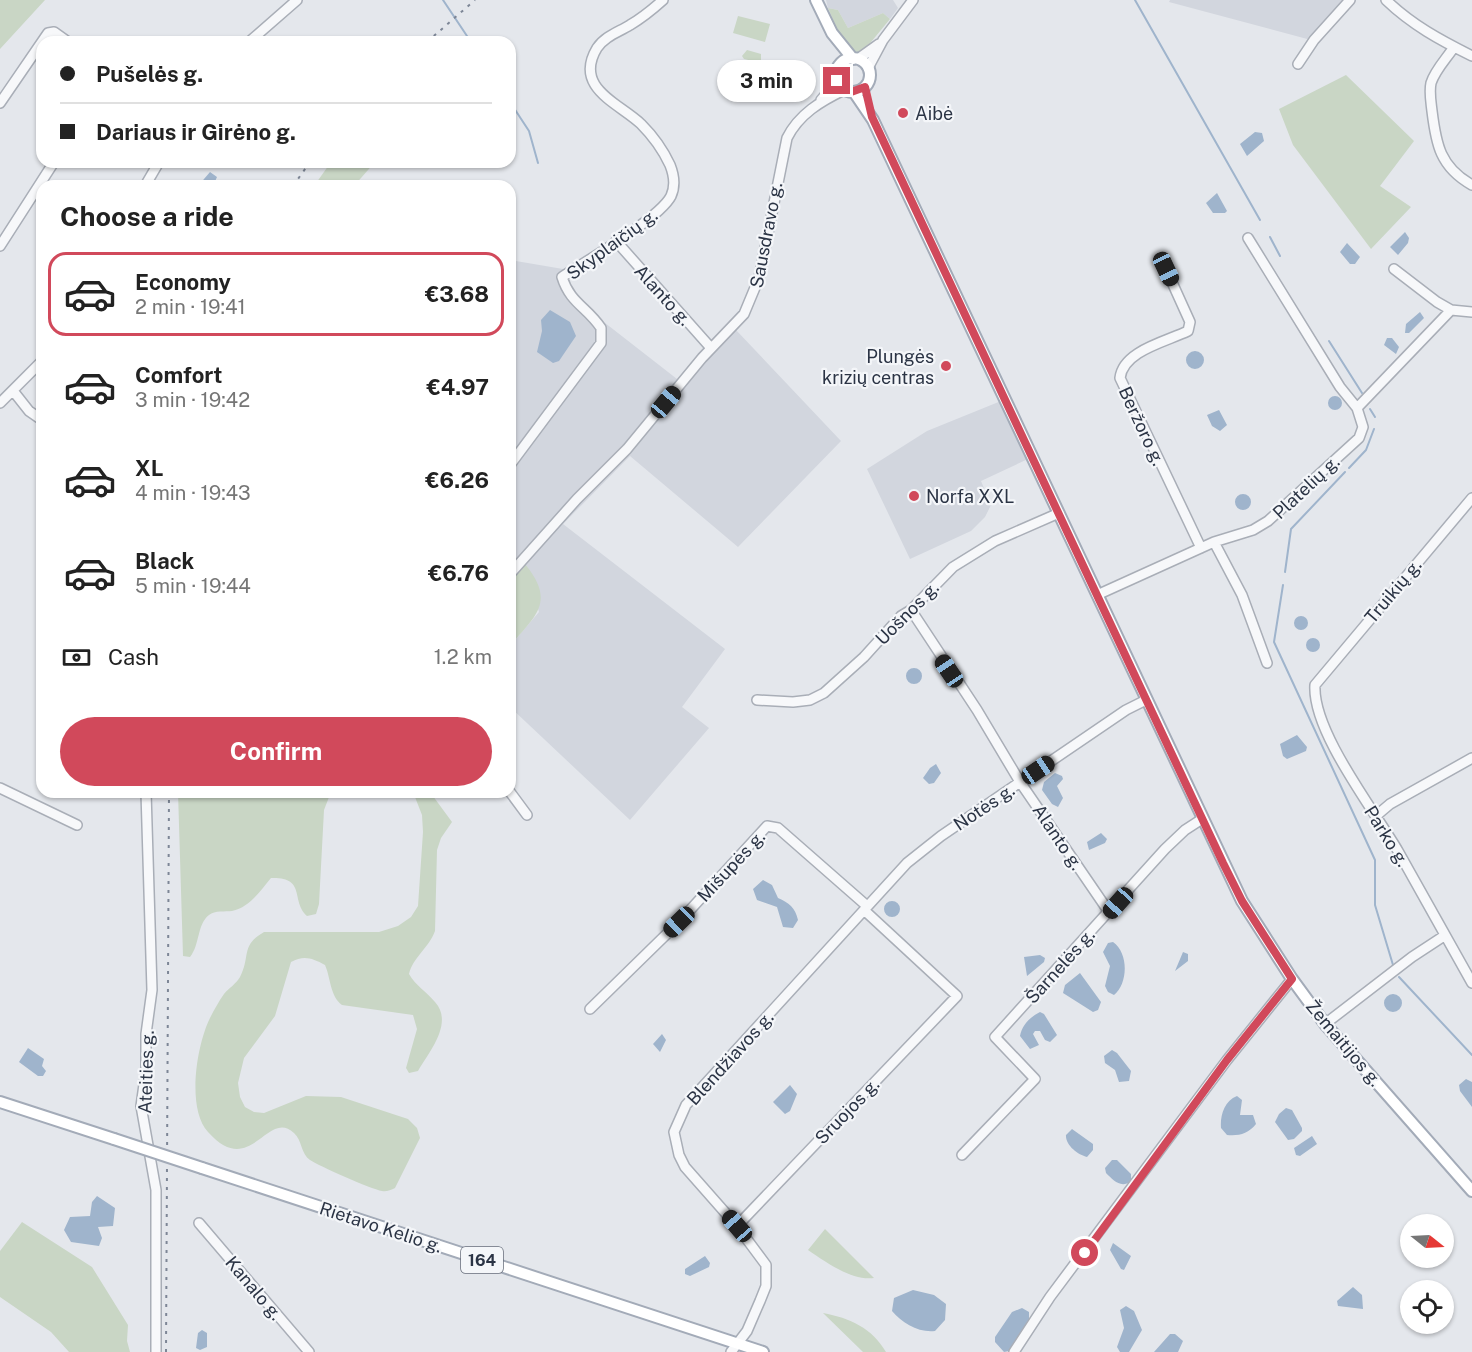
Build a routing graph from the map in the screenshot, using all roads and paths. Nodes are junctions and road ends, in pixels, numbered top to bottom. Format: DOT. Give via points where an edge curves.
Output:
graph roads {
  1 [pos="297,0"];
  2 [pos="663,0"];
  3 [pos="816,0"];
  4 [pos="913,0"];
  5 [pos="1350,0"];
  6 [pos="1386,0"];
  7 [pos="832,33"];
  8 [pos="44,36"];
  9 [pos="60,36"];
  10 [pos="256,36"];
  11 [pos="883,40"];
  12 [pos="36,47"];
  13 [pos="1454,47"];
  14 [pos="1472,56"];
  15 [pos="855,59"];
  16 [pos="840,64"];
  17 [pos="1298,64"];
  18 [pos="868,68"];
  19 [pos="837,81"];
  20 [pos="865,87"];
  21 [pos="849,91"];
  22 [pos="0,103"];
  23 [pos="818,104"];
  24 [pos="872,117"];
  25 [pos="1472,185"];
  26 [pos="36,190"];
  27 [pos="1248,238"];
  28 [pos="616,241"];
  29 [pos="0,246"];
  30 [pos="1166,269"];
  31 [pos="1394,269"];
  32 [pos="1451,310"];
  33 [pos="1472,312"];
  34 [pos="711,348"];
  35 [pos="36,368"];
  36 [pos="14,392"];
  37 [pos="0,403"];
  38 [pos="1357,408"];
  39 [pos="36,415"];
  40 [pos="516,457"];
  41 [pos="1472,498"];
  42 [pos="1059,513"];
  43 [pos="1214,542"];
  44 [pos="1201,548"];
  45 [pos="516,567"];
  46 [pos="1096,595"];
  47 [pos="911,610"];
  48 [pos="1267,663"];
  49 [pos="1315,685"];
  50 [pos="757,700"];
  51 [pos="1146,700"];
  52 [pos="1472,758"];
  53 [pos="1020,782"];
  54 [pos="0,788"];
  55 [pos="146,798"];
  56 [pos="514,798"];
  57 [pos="527,815"];
  58 [pos="1377,815"];
  59 [pos="1202,819"];
  60 [pos="76,825"];
  61 [pos="866,908"];
  62 [pos="1109,912"];
  63 [pos="1444,936"];
  64 [pos="1292,979"];
  65 [pos="1472,983"];
  66 [pos="590,1010"];
  67 [pos="1325,1024"];
  68 [pos="0,1102"];
  69 [pos="962,1155"];
  70 [pos="1472,1191"];
  71 [pos="200,1223"];
  72 [pos="737,1226"];
  73 [pos="735,1348"];
  74 [pos="156,1352"];
  75 [pos="309,1352"];
  76 [pos="763,1352"];
  77 [pos="1014,1352"];
  1 -- 10 [label="street"];
  2 -- 28 [label="street, Skyplaičių g." via="598,47 591,74 594,86 655,140 666,156 675,184 662,207"];
  3 -- 7 [label="main road"];
  4 -- 11 [label="street"];
  5 -- 17 [label="street"];
  6 -- 13 [label="street" via="1404,17"];
  7 -- 15 [label="main road"];
  7 -- 16 [label="main road"];
  8 -- 9 [label="street" via="54,32"];
  11 -- 15 [label="street"];
  11 -- 18 [label="street"];
  12 -- 22 [label="street"];
  13 -- 14 [label="street"];
  13 -- 25 [label="street" via="1431,82 1436,143 1442,158"];
  15 -- 16 [label="main road"];
  15 -- 18 [label="main road"];
  16 -- 19 [label="main road"];
  18 -- 20 [label="main road"];
  19 -- 21 [label="main road"];
  19 -- 23 [label="street, Sausdravo g."];
  20 -- 21 [label="main road"];
  20 -- 24 [label="main road"];
  21 -- 23 [label="street, Sausdravo g."];
  21 -- 24 [label="main road"];
  23 -- 34 [label="street, Sausdravo g." via="794,125 784,144 759,279 751,302 738,322"];
  24 -- 42 [label="main road, Žemaitijos g."];
  26 -- 29 [label="street"];
  27 -- 38 [label="street"];
  28 -- 34 [label="street, Alanto g."];
  28 -- 40 [label="street, Skyplaičių g." via="562,276 566,291 601,328 601,343"];
  30 -- 44 [label="street, Beržoro g." via="1190,322 1188,331 1128,358 1121,367 1120,378"];
  31 -- 32 [label="street"];
  32 -- 33 [label="street"];
  32 -- 38 [label="street"];
  34 -- 45 [label="street, Sausdravo g." via="627,449"];
  35 -- 36 [label="street"];
  36 -- 37 [label="street"];
  36 -- 39 [label="street"];
  38 -- 43 [label="street, Platelių g." via="1363,426 1359,438 1282,511 1253,530"];
  41 -- 49 [label="street, Truikių g."];
  42 -- 46 [label="main road, Žemaitijos g."];
  42 -- 47 [label="street, Uošnos g." via="995,541 953,567"];
  43 -- 44 [label="street, Platelių g."];
  43 -- 48 [label="street" via="1242,595"];
  44 -- 46 [label="street, Platelių g."];
  46 -- 51 [label="main road, Žemaitijos g."];
  47 -- 50 [label="street, Uošnos g." via="824,693 793,702"];
  47 -- 53 [label="street, Alanto g."];
  49 -- 58 [label="street, Parko g." via="1314,700 1327,730 1365,802"];
  51 -- 53 [label="street, Notės g."];
  51 -- 59 [label="main road, Žemaitijos g."];
  52 -- 58 [label="street"];
  53 -- 61 [label="street, Notės g." via="907,863"];
  53 -- 62 [label="street, Alanto g."];
  54 -- 60 [label="street"];
  55 -- 74 [label="street, Ateities g." via="152,990 141,1106 156,1190"];
  56 -- 57 [label="street"];
  58 -- 63 [label="street, Parko g."];
  59 -- 62 [label="street, Šarnelės g." via="1178,836"];
  59 -- 64 [label="main road, Žemaitijos g." via="1242,901"];
  61 -- 66 [label="street, Mišupės g." via="783,832 771,826 763,828 679,922"];
  61 -- 72 [label="street, Blendžiavos g." via="695,1094 678,1118 674,1132 685,1167"];
  61 -- 72 [label="street, Sruojos g." via="957,996"];
  62 -- 69 [label="street, Šarnelės g." via="995,1037 1035,1079"];
  63 -- 65 [label="street, Parko g."];
  63 -- 67 [label="street"];
  64 -- 67 [label="main road, Žemaitijos g."];
  64 -- 77 [label="street" via="1050,1297"];
  67 -- 70 [label="main road, Žemaitijos g."];
  68 -- 73 [label="main road, Rietavo Kelio g. / 164, bridge"];
  71 -- 75 [label="street, Kanalo g."];
  72 -- 73 [label="street, Blendžiavos g." via="761,1255 767,1275 760,1301"];
  73 -- 76 [label="main road, Rietavo Kelio g. / 164"];
}
